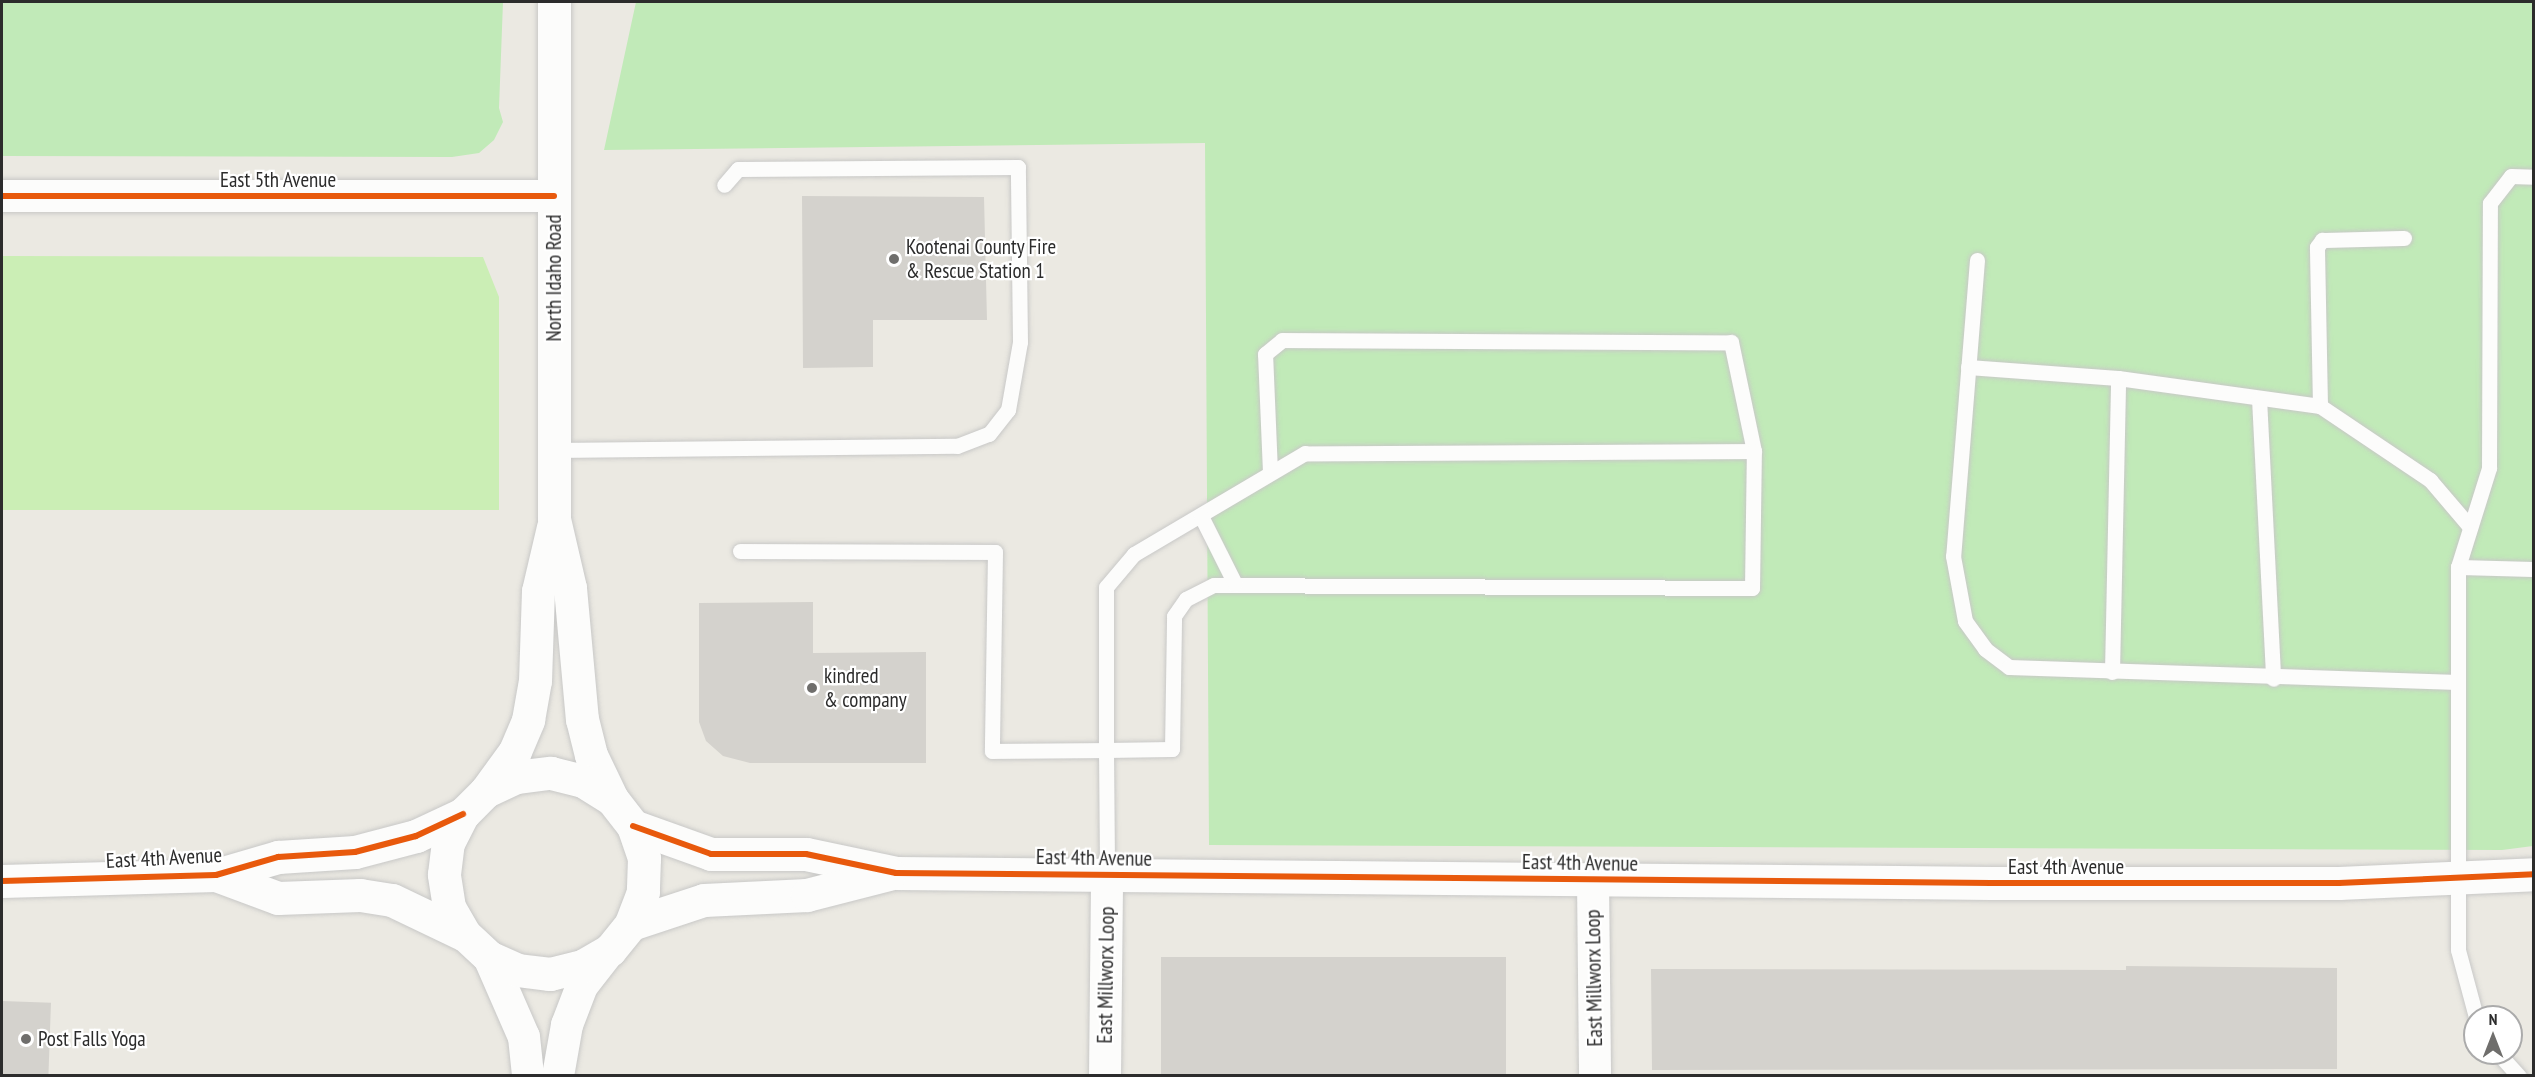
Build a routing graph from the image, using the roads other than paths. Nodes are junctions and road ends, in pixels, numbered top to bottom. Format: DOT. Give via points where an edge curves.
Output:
graph roads {
  1 [pos="554,2"];
  2 [pos="2534,177"];
  3 [pos="724,185"];
  4 [pos="2,196"];
  5 [pos="554,196"];
  6 [pos="2403,238"];
  7 [pos="1977,260"];
  8 [pos="1968,367"];
  9 [pos="2118,378"];
  10 [pos="2259,398"];
  11 [pos="2320,406"];
  12 [pos="554,450"];
  13 [pos="1754,452"];
  14 [pos="1270,472"];
  15 [pos="1201,516"];
  16 [pos="554,519"];
  17 [pos="2470,526"];
  18 [pos="740,550"];
  19 [pos="2458,567"];
  20 [pos="2534,569"];
  21 [pos="1234,584"];
  22 [pos="2112,672"];
  23 [pos="2273,679"];
  24 [pos="2458,682"];
  25 [pos="1106,750"];
  26 [pos="486,791"];
  27 [pos="612,799"];
  28 [pos="463,814"];
  29 [pos="633,826"];
  30 [pos="896,873"];
  31 [pos="2534,874"];
  32 [pos="216,875"];
  33 [pos="1107,875"];
  34 [pos="1593,880"];
  35 [pos="2456,880"];
  36 [pos="2,881"];
  37 [pos="632,924"];
  38 [pos="465,935"];
  39 [pos="610,950"];
  40 [pos="489,957"];
  41 [pos="2473,1005"];
  42 [pos="528,1076"];
  43 [pos="558,1076"];
  44 [pos="1105,1076"];
  45 [pos="1595,1076"];
  1 -- 5 [label="street, North Idaho Road"];
  2 -- 17 [label="lane" via="2511,176 2490,203 2489,468"];
  3 -- 12 [label="lane" via="738,169 1018,167 1020,342 1008,410 989,434 957,446"];
  4 -- 5 [label="street, East 5th Avenue"];
  5 -- 12 [label="street, North Idaho Road"];
  6 -- 11 [label="lane" via="2322,240 2317,248"];
  7 -- 8 [label="lane"];
  8 -- 9 [label="lane"];
  8 -- 22 [label="lane" via="1953,556 1965,621 1985,649 2009,667"];
  9 -- 10 [label="lane"];
  9 -- 22 [label="lane"];
  10 -- 11 [label="lane"];
  10 -- 23 [label="lane"];
  11 -- 17 [label="lane" via="2430,480"];
  12 -- 16 [label="street, North Idaho Road"];
  13 -- 14 [label="lane" via="1305,453"];
  13 -- 14 [label="lane" via="1731,342 1282,340 1265,354"];
  13 -- 21 [label="lane" via="1752,588"];
  14 -- 15 [label="lane"];
  15 -- 21 [label="lane"];
  15 -- 25 [label="lane" via="1134,554 1106,586"];
  16 -- 26 [label="street, North Idaho Road" via="538,591 535,681 528,720 515,751"];
  16 -- 27 [label="street, North Idaho Road" via="570,588 582,719 591,755"];
  17 -- 19 [label="lane"];
  18 -- 25 [label="lane" via="995,552 992,751"];
  19 -- 20 [label="lane"];
  19 -- 24 [label="lane"];
  21 -- 25 [label="lane" via="1194,593 1174,616 1172,749"];
  22 -- 23 [label="lane"];
  23 -- 24 [label="lane"];
  24 -- 35 [label="lane"];
  25 -- 33 [label="lane"];
  26 -- 27 [label="street" via="516,777 550,773 583,781"];
  26 -- 28 [label="street"];
  27 -- 29 [label="street"];
  28 -- 32 [label="street, East 4th Avenue" via="416,836 355,852 278,857"];
  28 -- 38 [label="street" via="448,843 444,874 449,907"];
  29 -- 30 [label="street, East 4th Avenue" via="711,854 806,854"];
  29 -- 37 [label="street" via="644,858 643,892"];
  30 -- 33 [label="street, East 4th Avenue"];
  30 -- 37 [label="street, East 4th Avenue" via="807,895 704,900"];
  31 -- 35 [label="street, East 4th Avenue"];
  32 -- 36 [label="street, East 4th Avenue"];
  32 -- 38 [label="street, East 4th Avenue" via="278,898 360,895 392,900"];
  33 -- 34 [label="street, East 4th Avenue"];
  33 -- 44 [label="street, East Millworx Loop"];
  34 -- 35 [label="street, East 4th Avenue"];
  34 -- 45 [label="street, East Millworx Loop"];
  35 -- 41 [label="lane" via="2458,950"];
  37 -- 39 [label="street"];
  38 -- 40 [label="street"];
  39 -- 40 [label="street" via="582,966 550,974 518,970"];
  39 -- 43 [label="street" via="582,986 567,1025"];
  40 -- 42 [label="street" via="524,1037"];
}
